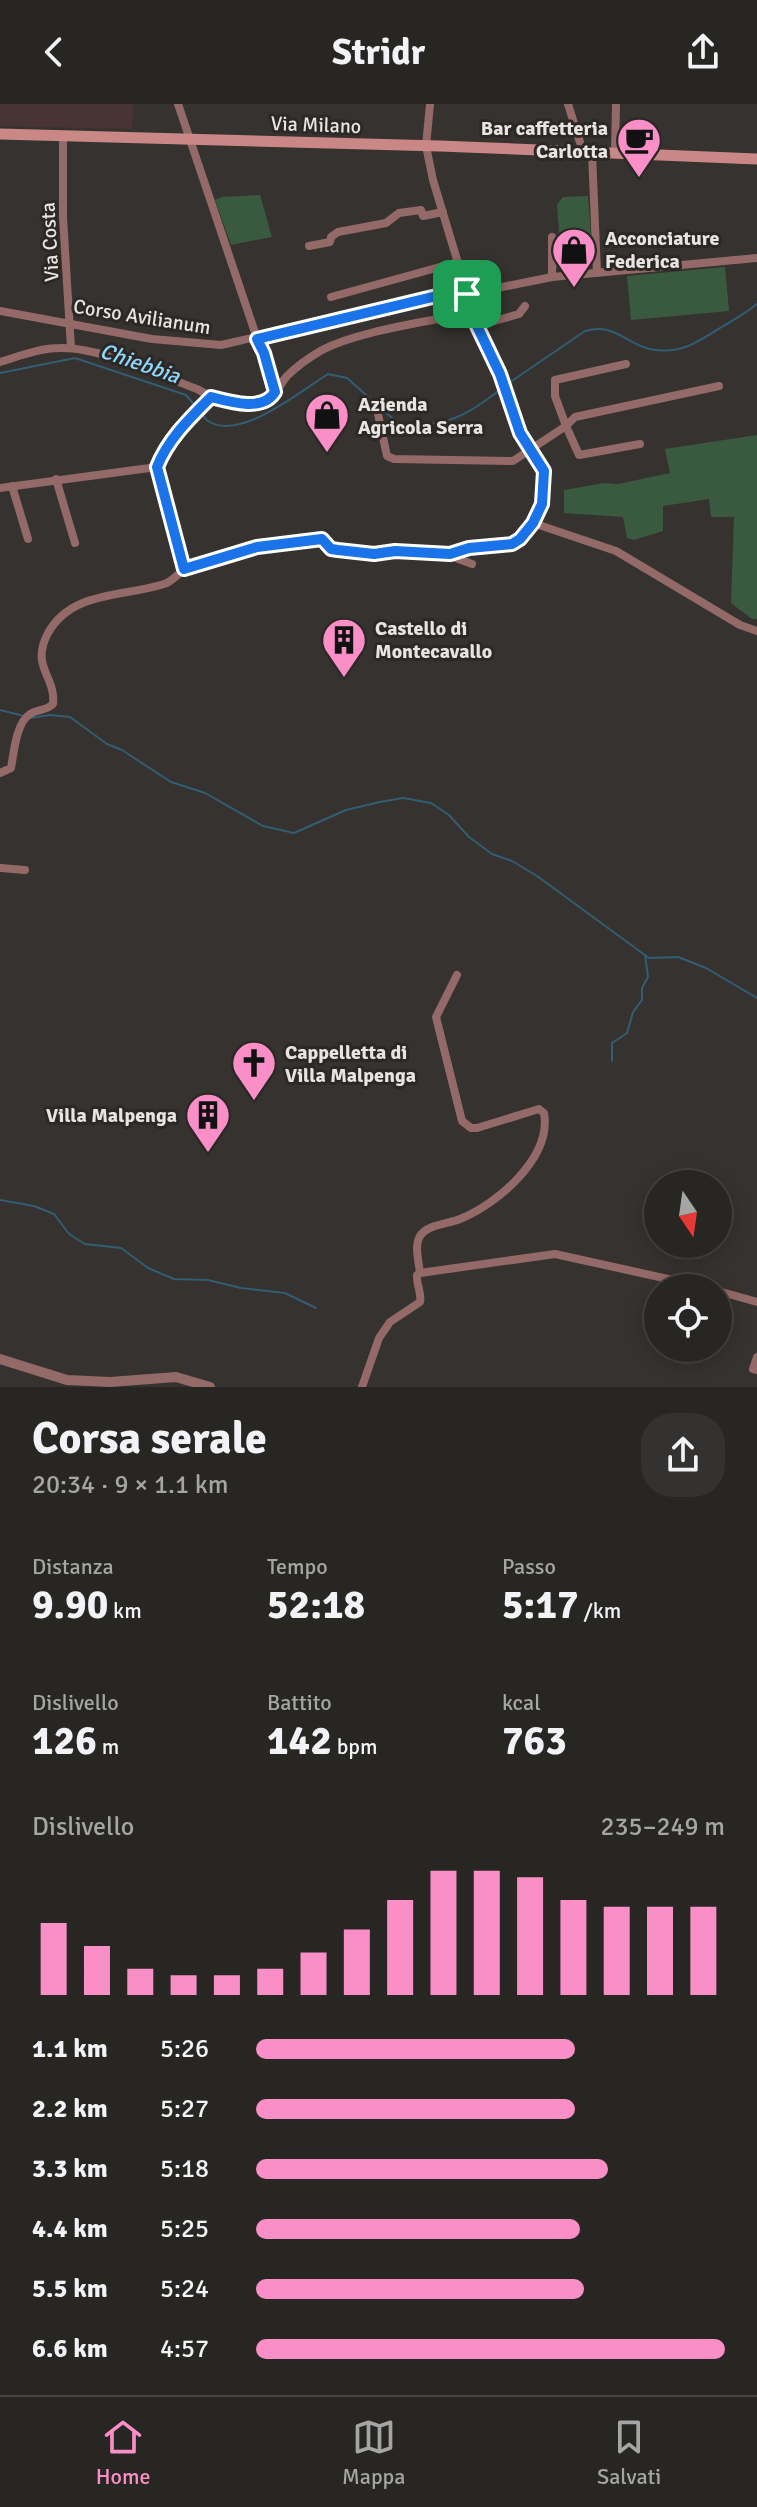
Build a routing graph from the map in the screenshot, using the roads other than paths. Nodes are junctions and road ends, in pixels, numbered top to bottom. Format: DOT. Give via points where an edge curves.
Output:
graph roads {
  1 [pos="178,104"];
  2 [pos="430,104"];
  3 [pos="568,104"];
  4 [pos="616,104"];
  5 [pos="0,134"];
  6 [pos="63,135"];
  7 [pos="189,138"];
  8 [pos="426,146"];
  9 [pos="587,153"];
  10 [pos="615,153"];
  11 [pos="757,159"];
  12 [pos="443,212"];
  13 [pos="552,237"];
  14 [pos="309,246"];
  15 [pos="757,258"];
  16 [pos="458,262"];
  17 [pos="597,273"];
  18 [pos="552,277"];
  19 [pos="466,292"];
  20 [pos="331,297"];
  21 [pos="525,306"];
  22 [pos="0,311"];
  23 [pos="473,312"];
  24 [pos="70,323"];
  25 [pos="477,326"];
  26 [pos="257,339"];
  27 [pos="71,348"];
  28 [pos="0,362"];
  29 [pos="626,364"];
  30 [pos="719,386"];
  31 [pos="275,392"];
  32 [pos="208,400"];
  33 [pos="378,414"];
  34 [pos="566,426"];
  35 [pos="640,444"];
  36 [pos="532,449"];
  37 [pos="157,467"];
  38 [pos="56,479"];
  39 [pos="12,486"];
  40 [pos="0,488"];
  41 [pos="533,523"];
  42 [pos="28,539"];
  43 [pos="75,543"];
  44 [pos="454,554"];
  45 [pos="472,564"];
  46 [pos="184,569"];
  47 [pos="757,631"];
  48 [pos="0,773"];
  49 [pos="0,868"];
  50 [pos="25,870"];
  51 [pos="457,975"];
  52 [pos="420,1273"];
  53 [pos="646,1274"];
  54 [pos="732,1295"];
  55 [pos="757,1302"];
  56 [pos="757,1357"];
  57 [pos="0,1359"];
  58 [pos="757,1370"];
  59 [pos="210,1387"];
  60 [pos="362,1387"];
  1 -- 7 [label="street"];
  2 -- 8 [label="street"];
  3 -- 9 [label="street"];
  4 -- 10 [label="street"];
  5 -- 6 [label="main road, Via Milano"];
  6 -- 7 [label="main road, Via Milano"];
  6 -- 24 [label="street, Via Costa"];
  7 -- 8 [label="main road, Via Milano"];
  7 -- 26 [label="street"];
  8 -- 9 [label="main road, Via Milano"];
  8 -- 12 [label="street"];
  9 -- 10 [label="main road, Via Milano"];
  9 -- 17 [label="street"];
  10 -- 11 [label="main road, Via Milano"];
  12 -- 14 [label="street" via="399,213 386,223 338,232 330,242"];
  12 -- 16 [label="street"];
  13 -- 18 [label="street"];
  15 -- 17 [label="street, Corso Avilianum"];
  16 -- 19 [label="street"];
  16 -- 20 [label="street"];
  17 -- 18 [label="street, Corso Avilianum"];
  18 -- 19 [label="street, Corso Avilianum"];
  19 -- 23 [label="street"];
  19 -- 26 [label="street, Corso Avilianum"];
  21 -- 25 [label="street" via="519,314"];
  22 -- 24 [label="street, Corso Avilianum"];
  23 -- 25 [label="street"];
  23 -- 31 [label="street" via="343,341 301,364"];
  24 -- 26 [label="street, Corso Avilianum" via="206,346"];
  24 -- 27 [label="street, Via Costa"];
  25 -- 36 [label="street" via="520,433"];
  26 -- 31 [label="street"];
  27 -- 28 [label="street" via="39,350"];
  27 -- 32 [label="street" via="197,389"];
  29 -- 34 [label="street" via="555,380"];
  30 -- 34 [label="street" via="575,417"];
  31 -- 32 [label="street" via="258,404"];
  32 -- 37 [label="street" via="168,444"];
  33 -- 36 [label="street" via="387,456 394,459 513,461"];
  34 -- 35 [label="street" via="579,455"];
  34 -- 36 [label="street"];
  36 -- 41 [label="street" via="545,481"];
  37 -- 38 [label="street"];
  37 -- 46 [label="street"];
  38 -- 39 [label="street"];
  38 -- 43 [label="street"];
  39 -- 40 [label="street"];
  39 -- 42 [label="street"];
  41 -- 44 [label="street" via="512,544"];
  41 -- 47 [label="street" via="616,551"];
  44 -- 45 [label="street"];
  44 -- 46 [label="street" via="338,550 322,539 257,547"];
  46 -- 48 [label="street" via="169,583 104,595 64,615 47,635 42,656 53,704 27,718 11,768"];
  49 -- 50 [label="street"];
  51 -- 52 [label="street" via="436,1017 462,1121 477,1128 539,1109 545,1121 532,1161 514,1183 470,1215 421,1235"];
  52 -- 53 [label="street" via="555,1254"];
  52 -- 60 [label="street" via="420,1302 390,1322 379,1338"];
  54 -- 55 [label="street"];
  56 -- 58 [label="street"];
  57 -- 59 [label="street" via="67,1380 176,1377"];
}
